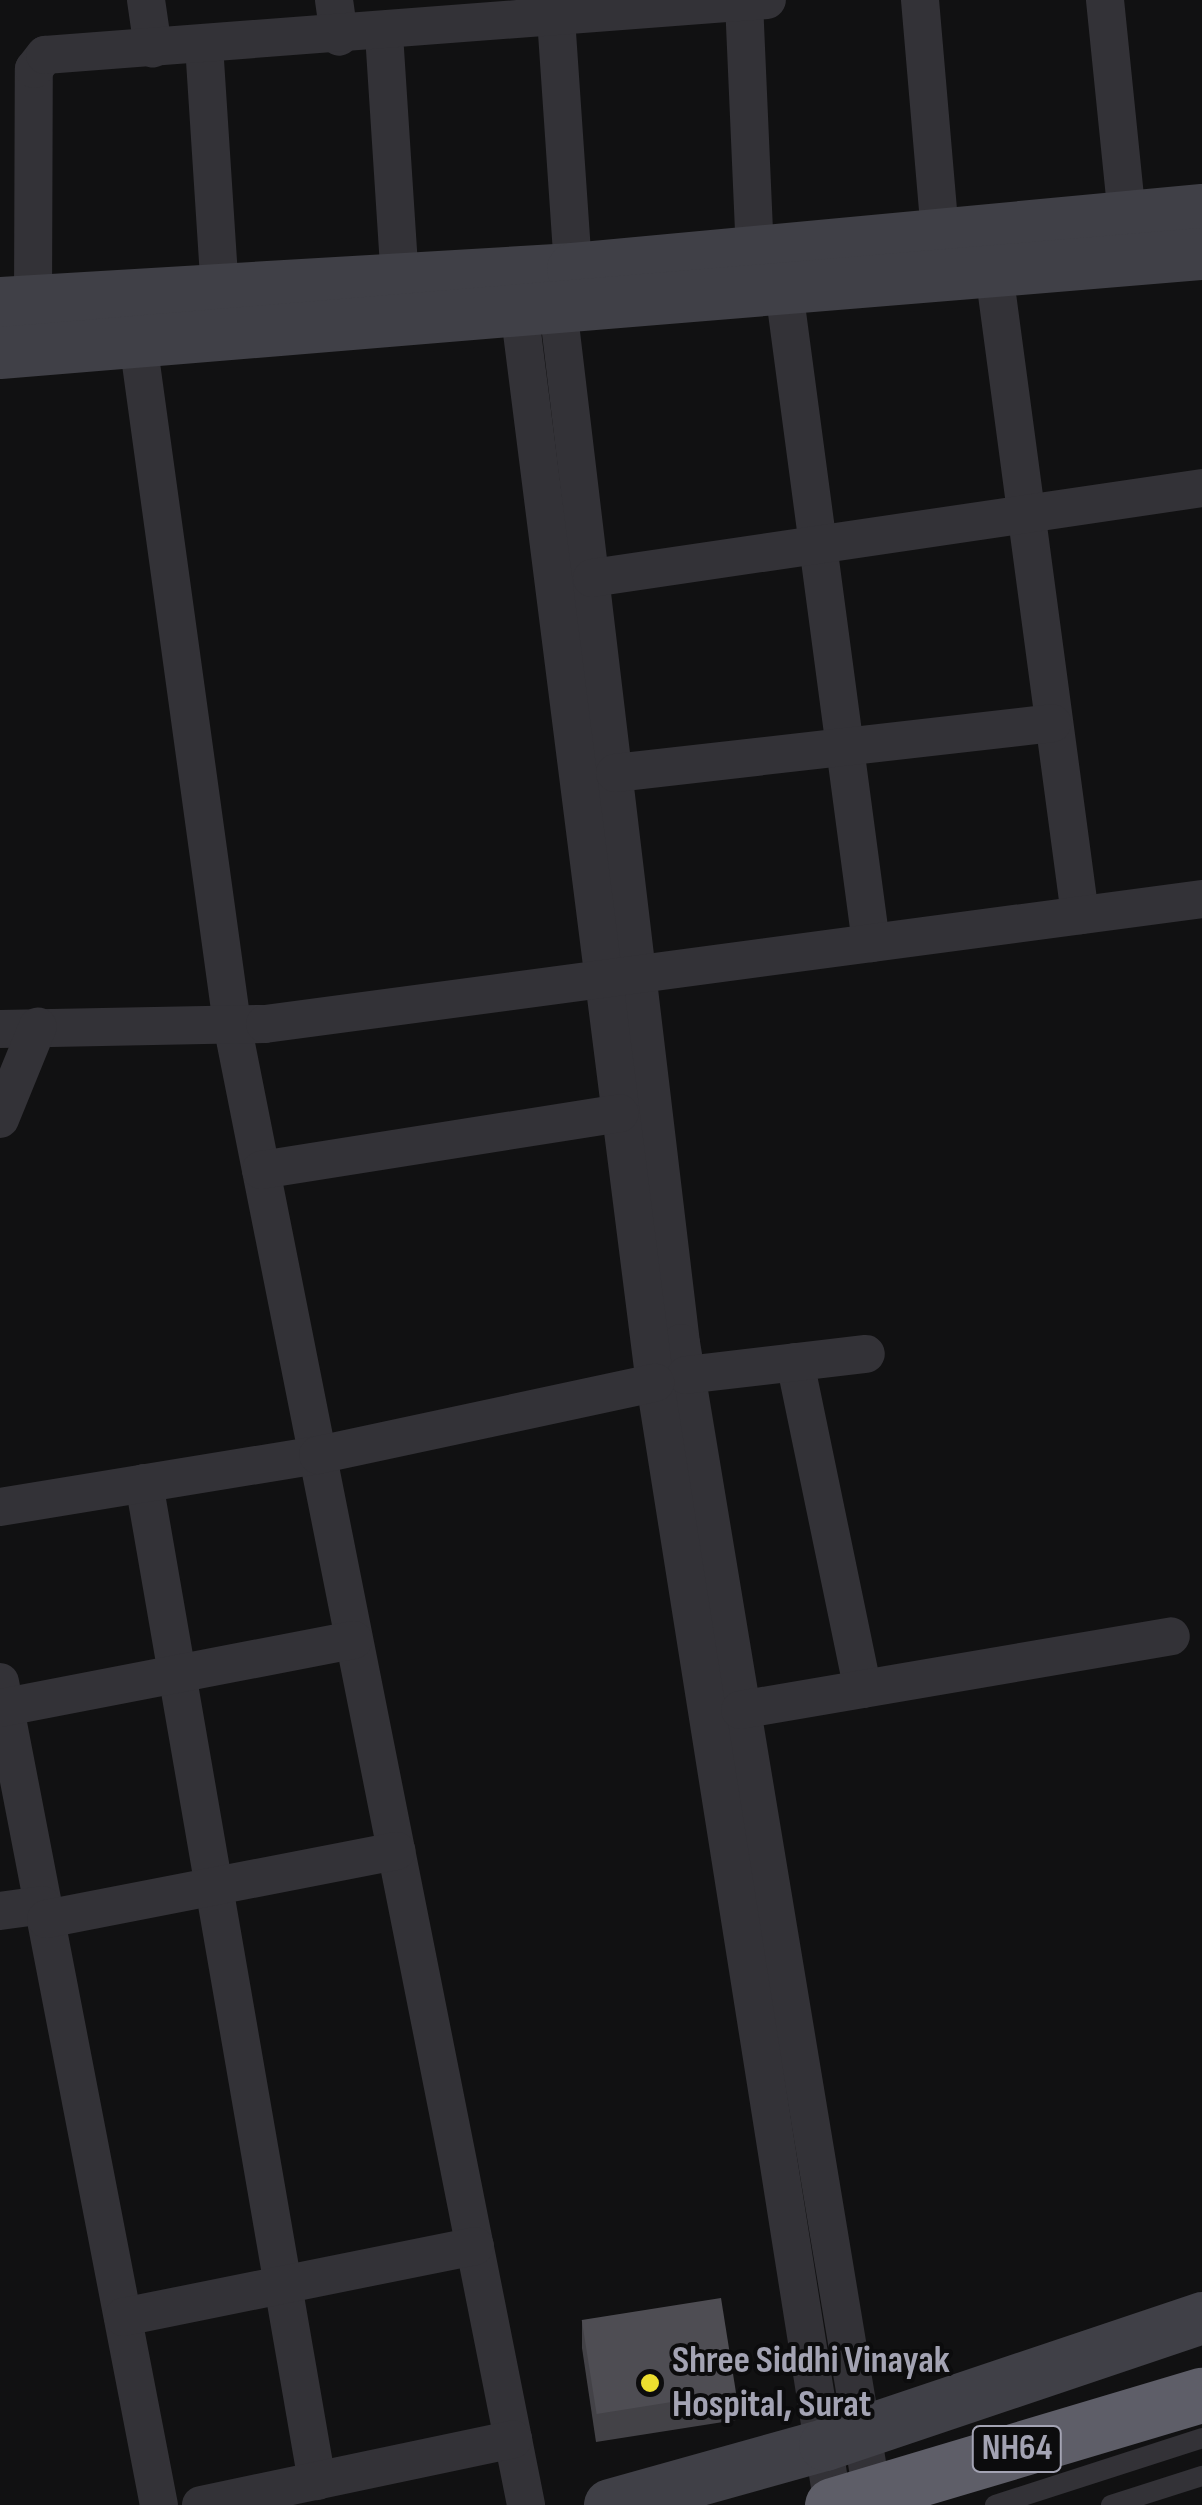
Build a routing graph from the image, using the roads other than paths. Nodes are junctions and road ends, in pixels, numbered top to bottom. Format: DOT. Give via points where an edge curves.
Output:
graph roads {
  1 [pos="146,0"];
  2 [pos="334,0"];
  3 [pos="920,0"];
  4 [pos="1105,0"];
  5 [pos="740,1"];
  6 [pos="543,13"];
  7 [pos="384,34"];
  8 [pos="338,38"];
  9 [pos="204,44"];
  10 [pos="153,48"];
  11 [pos="1202,210"];
  12 [pos="1127,217"];
  13 [pos="940,235"];
  14 [pos="1202,254"];
  15 [pos="769,271"];
  16 [pos="994,272"];
  17 [pos="400,280"];
  18 [pos="544,287"];
  19 [pos="220,291"];
  20 [pos="17,302"];
  21 [pos="138,342"];
  22 [pos="0,354"];
  23 [pos="1202,488"];
  24 [pos="1022,514"];
  25 [pos="816,545"];
  26 [pos="592,578"];
  27 [pos="1052,723"];
  28 [pos="844,746"];
  29 [pos="615,774"];
  30 [pos="1202,899"];
  31 [pos="1080,915"];
  32 [pos="871,942"];
  33 [pos="621,976"];
  34 [pos="232,1024"];
  35 [pos="38,1026"];
  36 [pos="0,1028"];
  37 [pos="620,1113"];
  38 [pos="0,1119"];
  39 [pos="261,1170"];
  40 [pos="866,1354"];
  41 [pos="795,1362"];
  42 [pos="670,1379"];
  43 [pos="318,1455"];
  44 [pos="144,1483"];
  45 [pos="0,1507"];
  46 [pos="1172,1636"];
  47 [pos="354,1640"];
  48 [pos="178,1673"];
  49 [pos="863,1689"];
  50 [pos="2,1699"];
  51 [pos="740,1710"];
  52 [pos="396,1851"];
  53 [pos="210,1887"];
  54 [pos="0,1912"];
  55 [pos="45,1912"];
  56 [pos="475,2246"];
  57 [pos="282,2284"];
  58 [pos="123,2317"];
  59 [pos="1202,2318"];
  60 [pos="1202,2395"];
  61 [pos="1202,2438"];
  62 [pos="841,2439"];
  63 [pos="513,2440"];
  64 [pos="1202,2476"];
  65 [pos="317,2481"];
  66 [pos="852,2502"];
  67 [pos="160,2505"];
  68 [pos="201,2505"];
  69 [pos="526,2505"];
  70 [pos="610,2505"];
  71 [pos="995,2505"];
  72 [pos="1110,2505"];
  1 -- 10 [label="street"];
  2 -- 8 [label="street"];
  3 -- 13 [label="street"];
  4 -- 12 [label="street"];
  5 -- 6 [label="street"];
  5 -- 15 [label="street"];
  6 -- 7 [label="street"];
  6 -- 18 [label="street"];
  7 -- 8 [label="street"];
  7 -- 17 [label="street"];
  8 -- 9 [label="street"];
  9 -- 10 [label="street"];
  9 -- 19 [label="street"];
  10 -- 20 [label="street" via="38,60"];
  11 -- 12 [label="street"];
  12 -- 13 [label="street"];
  13 -- 15 [label="street"];
  14 -- 16 [label="street"];
  15 -- 16 [label="street"];
  15 -- 18 [label="street"];
  15 -- 25 [label="street"];
  16 -- 24 [label="street"];
  17 -- 18 [label="street"];
  17 -- 19 [label="street"];
  18 -- 21 [label="street"];
  18 -- 26 [label="street"];
  18 -- 33 [label="street"];
  19 -- 20 [label="street"];
  21 -- 22 [label="street"];
  21 -- 34 [label="street"];
  23 -- 24 [label="street"];
  24 -- 25 [label="street"];
  24 -- 27 [label="street"];
  25 -- 26 [label="street"];
  25 -- 28 [label="street"];
  26 -- 29 [label="street"];
  27 -- 28 [label="street"];
  27 -- 31 [label="street"];
  28 -- 29 [label="street"];
  28 -- 32 [label="street"];
  29 -- 33 [label="street"];
  30 -- 31 [label="street"];
  31 -- 32 [label="street"];
  32 -- 33 [label="street"];
  33 -- 34 [label="street"];
  33 -- 37 [label="street"];
  33 -- 42 [label="street"];
  34 -- 35 [label="street"];
  34 -- 39 [label="street"];
  35 -- 36 [label="street"];
  35 -- 38 [label="street"];
  37 -- 39 [label="street"];
  37 -- 42 [label="street"];
  39 -- 43 [label="street"];
  40 -- 41 [label="street"];
  41 -- 42 [label="street"];
  41 -- 49 [label="street"];
  42 -- 43 [label="street"];
  42 -- 51 [label="street"];
  42 -- 62 [label="street"];
  43 -- 44 [label="street"];
  43 -- 47 [label="street"];
  44 -- 45 [label="street"];
  44 -- 48 [label="street"];
  46 -- 49 [label="street"];
  47 -- 48 [label="street"];
  47 -- 52 [label="street"];
  48 -- 50 [label="street"];
  48 -- 53 [label="street"];
  49 -- 51 [label="street"];
  50 -- 55 [label="street"];
  51 -- 62 [label="street"];
  52 -- 53 [label="street"];
  52 -- 56 [label="street"];
  53 -- 55 [label="street"];
  53 -- 57 [label="street"];
  54 -- 55 [label="street"];
  55 -- 58 [label="street"];
  56 -- 57 [label="street"];
  56 -- 63 [label="street"];
  57 -- 58 [label="street"];
  57 -- 65 [label="street"];
  58 -- 67 [label="street"];
  59 -- 62 [label="street"];
  60 -- 66 [label="highway, NH64"];
  61 -- 71 [label="lane"];
  62 -- 66 [label="street"];
  62 -- 70 [label="street"];
  63 -- 65 [label="street"];
  63 -- 69 [label="street"];
  64 -- 72 [label="lane"];
  65 -- 68 [label="street"];
}
